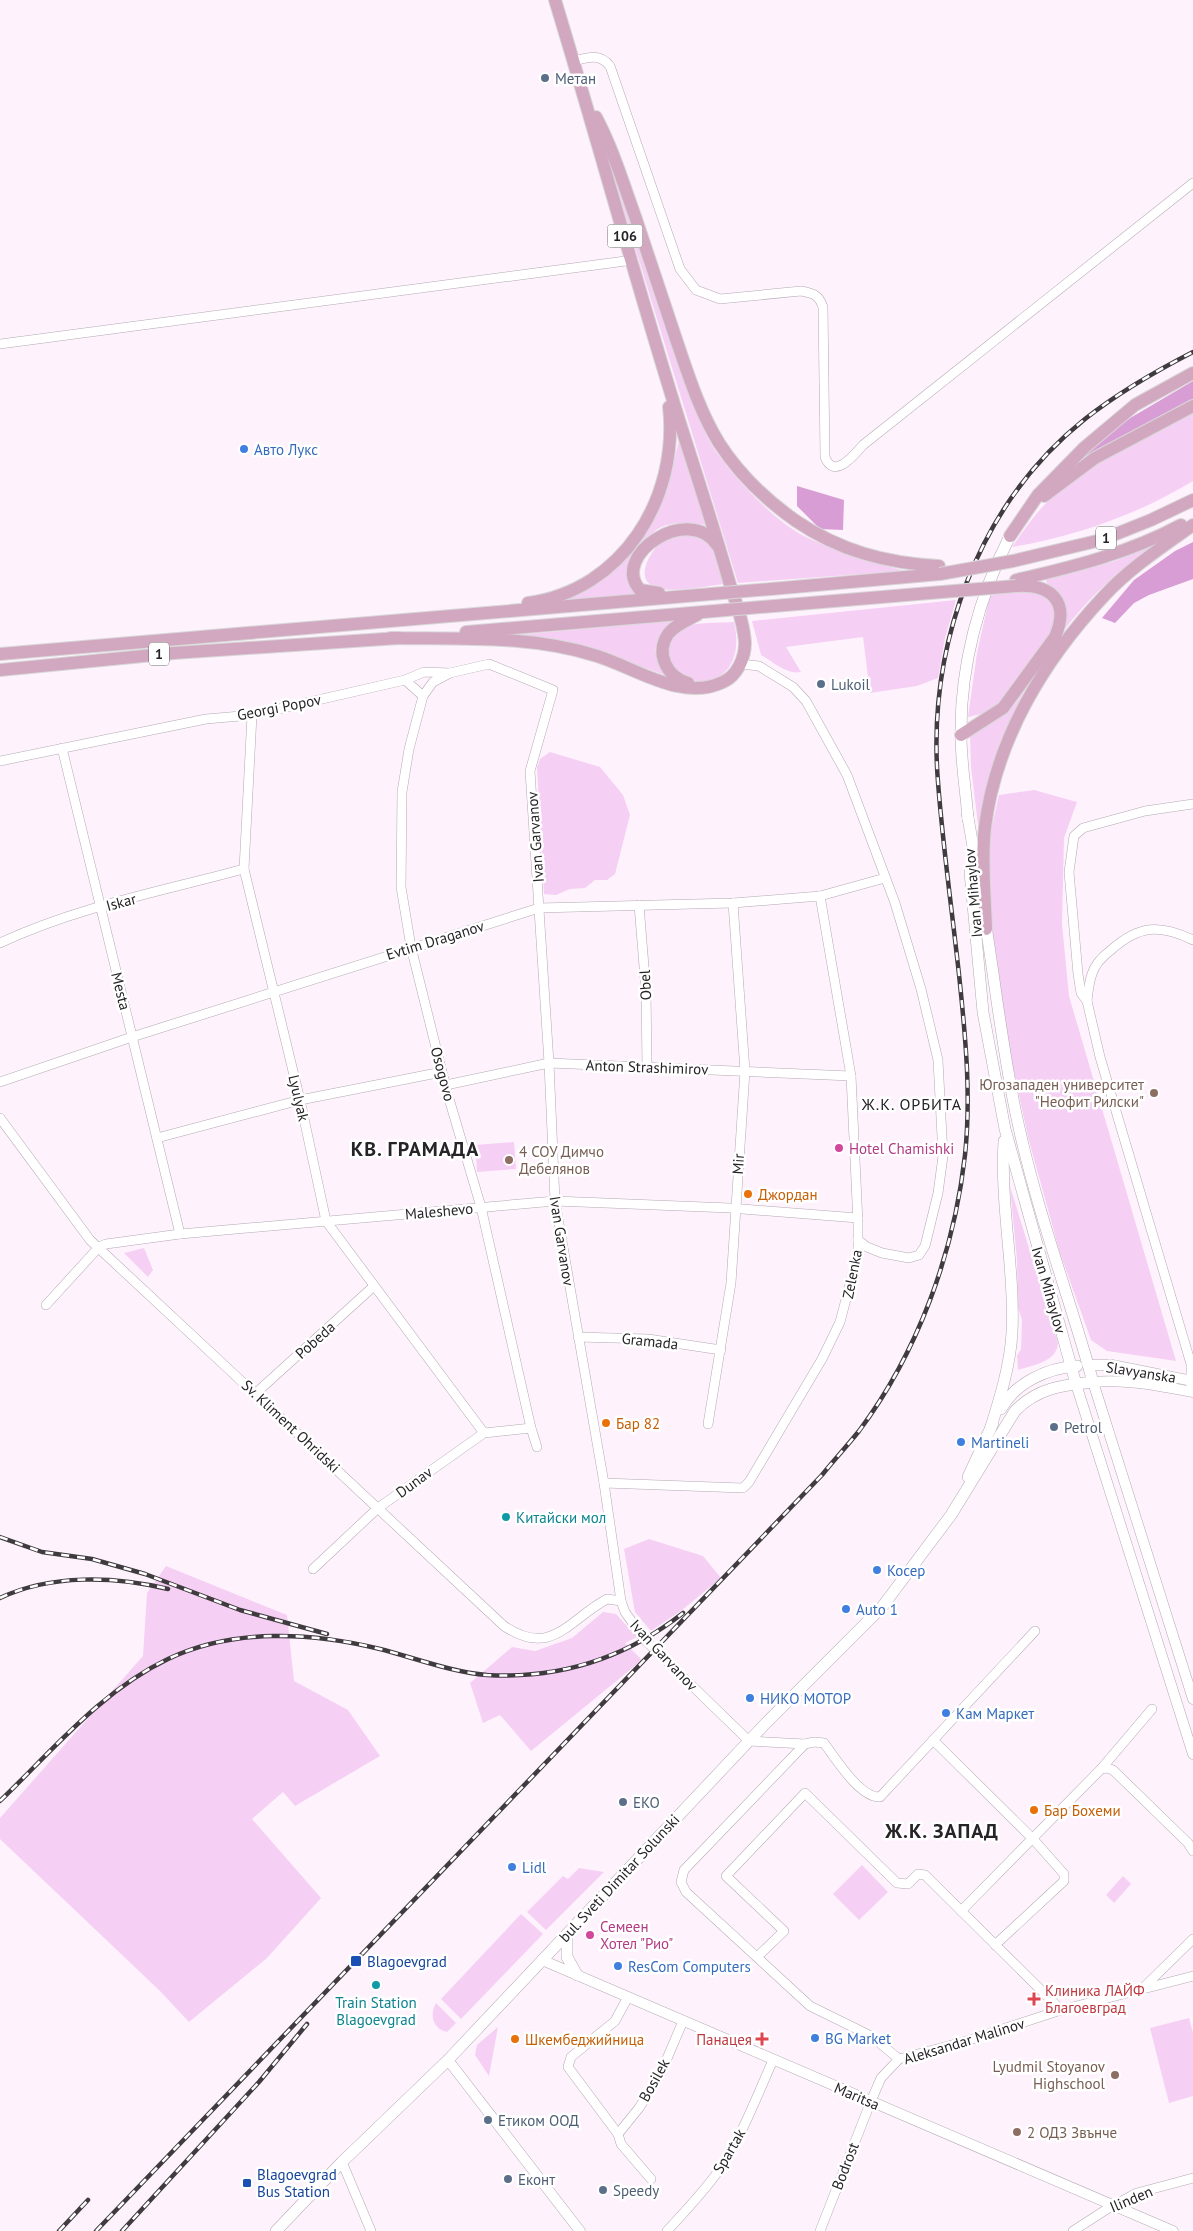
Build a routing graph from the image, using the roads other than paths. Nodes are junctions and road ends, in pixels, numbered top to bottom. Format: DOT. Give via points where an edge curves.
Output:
graph roads {
  1 [pos="555,0"];
  2 [pos="574,61"];
  3 [pos="583,93"];
  4 [pos="1193,183"];
  5 [pos="632,260"];
  6 [pos="0,344"];
  7 [pos="1193,373"];
  8 [pos="666,380"];
  9 [pos="1193,406"];
  10 [pos="1190,502"];
  11 [pos="1193,519"];
  12 [pos="1193,525"];
  13 [pos="1010,536"];
  14 [pos="722,557"];
  15 [pos="939,570"];
  16 [pos="1016,583"];
  17 [pos="699,595"];
  18 [pos="703,612"];
  19 [pos="390,622"];
  20 [pos="391,638"];
  21 [pos="0,654"];
  22 [pos="740,664"];
  23 [pos="0,670"];
  24 [pos="450,673"];
  25 [pos="405,680"];
  26 [pos="707,688"];
  27 [pos="553,690"];
  28 [pos="423,696"];
  29 [pos="252,715"];
  30 [pos="961,734"];
  31 [pos="62,748"];
  32 [pos="0,761"];
  33 [pos="1193,804"];
  34 [pos="967,812"];
  35 [pos="244,869"];
  36 [pos="886,878"];
  37 [pos="820,896"];
  38 [pos="733,903"];
  39 [pos="639,905"];
  40 [pos="101,907"];
  41 [pos="539,908"];
  42 [pos="986,929"];
  43 [pos="1193,940"];
  44 [pos="0,944"];
  45 [pos="411,947"];
  46 [pos="273,992"];
  47 [pos="1087,1001"];
  48 [pos="132,1037"];
  49 [pos="549,1063"];
  50 [pos="647,1066"];
  51 [pos="744,1071"];
  52 [pos="442,1072"];
  53 [pos="851,1076"];
  54 [pos="0,1082"];
  55 [pos="446,1085"];
  56 [pos="300,1100"];
  57 [pos="0,1118"];
  58 [pos="1004,1129"];
  59 [pos="157,1138"];
  60 [pos="555,1201"];
  61 [pos="481,1207"];
  62 [pos="735,1209"];
  63 [pos="858,1218"];
  64 [pos="326,1221"];
  65 [pos="180,1234"];
  66 [pos="858,1240"];
  67 [pos="99,1247"];
  68 [pos="374,1286"];
  69 [pos="46,1305"];
  70 [pos="578,1337"];
  71 [pos="721,1350"];
  72 [pos="1089,1365"];
  73 [pos="1070,1366"];
  74 [pos="1093,1382"];
  75 [pos="1076,1384"];
  76 [pos="1192,1386"];
  77 [pos="256,1393"];
  78 [pos="708,1424"];
  79 [pos="531,1428"];
  80 [pos="990,1430"];
  81 [pos="484,1433"];
  82 [pos="538,1447"];
  83 [pos="604,1483"];
  84 [pos="378,1508"];
  85 [pos="951,1515"];
  86 [pos="313,1569"];
  87 [pos="621,1600"];
  88 [pos="1035,1631"];
  89 [pos="1193,1699"];
  90 [pos="1152,1710"];
  91 [pos="933,1740"];
  92 [pos="749,1741"];
  93 [pos="805,1744"];
  94 [pos="1193,1754"];
  95 [pos="1101,1769"];
  96 [pos="1033,1838"];
  97 [pos="1193,1851"];
  98 [pos="961,1911"];
  99 [pos="567,1934"];
  100 [pos="1193,1940"];
  101 [pos="995,1945"];
  102 [pos="757,1957"];
  103 [pos="542,1960"];
  104 [pos="577,1975"];
  105 [pos="1193,1976"];
  106 [pos="1139,1992"];
  107 [pos="628,1997"];
  108 [pos="1061,2010"];
  109 [pos="683,2021"];
  110 [pos="899,2059"];
  111 [pos="448,2060"];
  112 [pos="773,2060"];
  113 [pos="870,2101"];
  114 [pos="618,2134"];
  115 [pos="342,2162"];
  116 [pos="1193,2178"];
  117 [pos="651,2180"];
  118 [pos="1113,2205"];
  119 [pos="276,2231"];
  120 [pos="371,2231"];
  121 [pos="580,2231"];
  122 [pos="667,2231"];
  123 [pos="820,2231"];
  124 [pos="1073,2231"];
  125 [pos="1173,2231"];
  1 -- 2 [label="main road, 106"];
  2 -- 3 [label="main road, 106"];
  2 -- 4 [label="street" via="597,56 610,66 680,269 696,290 720,299 801,291 820,298 823,307 825,457 835,466 847,463 863,445"];
  3 -- 5 [label="main road, 106"];
  3 -- 15 [label="main road" via="612,152 694,392 728,456 780,509 825,538 875,558"];
  5 -- 6 [label="street"];
  5 -- 8 [label="main road, 106"];
  7 -- 13 [label="main road" via="1135,405 1085,447 1038,495"];
  8 -- 14 [label="main road, 106"];
  8 -- 19 [label="main road" via="671,438 664,479 656,504 644,525 631,545 614,561 586,581 547,599"];
  9 -- 13 [label="main road" via="1077,470 1043,497"];
  10 -- 15 [label="main road, 1, bridge" via="1101,540 1065,550 1013,561"];
  11 -- 16 [label="main road, 1" via="1124,551"];
  12 -- 42 [label="main road" via="1145,559 1104,595 1069,637 1019,716 1000,760 988,807 984,852"];
  13 -- 30 [label="main road, Ivan Mihaylov" via="986,591 972,639"];
  14 -- 17 [label="main road" via="709,536 684,530 655,538 640,554 634,576 640,590"];
  14 -- 22 [label="main road, 106" via="744,632 745,645"];
  15 -- 17 [label="main road, 1, bridge"];
  16 -- 18 [label="main road, 1, bridge"];
  16 -- 30 [label="main road" via="1040,587 1054,597 1061,611 1059,628 1010,701 996,714"];
  17 -- 19 [label="main road, 1"];
  18 -- 20 [label="main road, 1"];
  18 -- 26 [label="main road" via="668,634 663,653 664,663 673,677"];
  19 -- 21 [label="main road, 1"];
  20 -- 23 [label="main road, 1" via="174,652"];
  20 -- 26 [label="main road" via="500,640 558,646 599,656 682,688"];
  22 -- 26 [label="main road" via="728,680"];
  22 -- 36 [label="street" via="768,670 793,687 806,702 847,774"];
  24 -- 25 [label="street, Georgi Popov" via="424,672"];
  24 -- 27 [label="street, Georgi Popov" via="489,664"];
  24 -- 28 [label="street" via="433,682"];
  25 -- 28 [label="street"];
  25 -- 29 [label="street, Georgi Popov"];
  27 -- 41 [label="street, Ivan Garvanov" via="530,771"];
  28 -- 45 [label="street, Osogovo" via="402,792 401,887"];
  29 -- 31 [label="street, Georgi Popov" via="206,719"];
  29 -- 35 [label="street, Lyulyak"];
  30 -- 34 [label="main road, Ivan Mihaylov"];
  31 -- 32 [label="street, Georgi Popov"];
  31 -- 40 [label="street, Mesta"];
  33 -- 47 [label="street" via="1144,811 1083,828 1074,836 1069,872 1078,974 1081,993"];
  34 -- 42 [label="main road, Ivan Mihaylov"];
  34 -- 58 [label="main road, Ivan Mihaylov" via="970,878 984,1012"];
  35 -- 40 [label="street, Iskar"];
  35 -- 46 [label="street, Lyulyak"];
  36 -- 37 [label="street, Evtim Draganov"];
  36 -- 66 [label="street" via="921,990 938,1060 943,1156 931,1228 918,1255 909,1258 889,1255"];
  37 -- 38 [label="street, Evtim Draganov"];
  37 -- 53 [label="street, Zelenka"];
  38 -- 39 [label="street, Evtim Draganov"];
  38 -- 51 [label="street, Mir"];
  39 -- 41 [label="street, Evtim Draganov"];
  39 -- 50 [label="street, Obel" via="646,991"];
  40 -- 44 [label="street, Iskar" via="32,928"];
  40 -- 48 [label="street, Mesta"];
  41 -- 45 [label="street, Evtim Draganov"];
  41 -- 49 [label="street, Ivan Garvanov"];
  42 -- 72 [label="main road, Ivan Mihaylov" via="1018,1124"];
  43 -- 47 [label="street" via="1157,930 1145,930 1126,937 1097,963"];
  45 -- 46 [label="street, Evtim Draganov"];
  45 -- 52 [label="street, Osogovo"];
  46 -- 48 [label="street, Evtim Draganov"];
  46 -- 56 [label="street, Lyulyak"];
  47 -- 76 [label="street" via="1103,1066 1192,1364"];
  48 -- 54 [label="street, Evtim Draganov"];
  48 -- 59 [label="street, Mesta"];
  49 -- 50 [label="street, Anton Strashimirov"];
  49 -- 55 [label="street, Anton Strashimirov"];
  49 -- 60 [label="street, Ivan Garvanov"];
  50 -- 51 [label="street, Anton Strashimirov"];
  51 -- 53 [label="street, Anton Strashimirov"];
  51 -- 62 [label="street, Mir"];
  52 -- 55 [label="street, Osogovo"];
  52 -- 56 [label="street"];
  53 -- 63 [label="street, Zelenka"];
  55 -- 61 [label="street, Osogovo"];
  56 -- 59 [label="street"];
  56 -- 64 [label="street, Lyulyak"];
  57 -- 67 [label="street, Sv. Kliment Ohridski" via="90,1240"];
  58 -- 73 [label="main road, Ivan Mihaylov"];
  58 -- 80 [label="main road" via="1002,1161 1012,1334 1002,1394"];
  59 -- 65 [label="street, Mesta"];
  60 -- 61 [label="street, Maleshevo"];
  60 -- 62 [label="street, Maleshevo"];
  60 -- 70 [label="street, Ivan Garvanov"];
  61 -- 64 [label="street, Maleshevo"];
  61 -- 79 [label="street, Osogovo"];
  62 -- 63 [label="street, Maleshevo"];
  62 -- 71 [label="street, Mir" via="731,1284"];
  63 -- 66 [label="street, Zelenka"];
  64 -- 65 [label="street, Maleshevo"];
  64 -- 68 [label="street, Lyulyak"];
  65 -- 67 [label="street, Maleshevo"];
  66 -- 83 [label="street, Zelenka" via="858,1254 840,1322 793,1409 743,1488"];
  67 -- 69 [label="street"];
  67 -- 77 [label="street, Sv. Kliment Ohridski"];
  68 -- 77 [label="street, Pobeda"];
  68 -- 81 [label="street, Lyulyak"];
  70 -- 71 [label="street, Gramada" via="648,1339"];
  70 -- 83 [label="street, Ivan Garvanov"];
  71 -- 78 [label="street, Mir"];
  72 -- 73 [label="main road, bul. Sveti Dimitar Solunski"];
  72 -- 74 [label="main road, Ivan Mihaylov"];
  72 -- 76 [label="street, Slavyanska" via="1112,1366"];
  73 -- 75 [label="main road, Ivan Mihaylov"];
  73 -- 80 [label="main road, bul. Sveti Dimitar Solunski" via="1027,1382 1013,1392"];
  74 -- 75 [label="main road, bul. Sveti Dimitar Solunski"];
  74 -- 76 [label="street, Slavyanska"];
  74 -- 89 [label="street, Ivan Mihaylov"];
  75 -- 85 [label="main road, bul. Sveti Dimitar Solunski" via="1045,1390 1022,1403"];
  75 -- 94 [label="street, Ivan Mihaylov"];
  77 -- 84 [label="street, Sv. Kliment Ohridski"];
  79 -- 81 [label="street, Dunav"];
  79 -- 82 [label="street, Osogovo"];
  80 -- 85 [label="main road, bul. Sveti Dimitar Solunski"];
  81 -- 84 [label="street, Dunav"];
  83 -- 87 [label="street, Ivan Garvanov"];
  84 -- 86 [label="street, Dunav"];
  84 -- 87 [label="street, Sv. Kliment Ohridski" via="504,1626 524,1637 541,1639 554,1636 607,1599"];
  85 -- 92 [label="main road, bul. Sveti Dimitar Solunski" via="882,1607"];
  87 -- 92 [label="street, Ivan Garvanov" via="625,1612 644,1639"];
  88 -- 91 [label="street"];
  90 -- 95 [label="street"];
  91 -- 93 [label="street" via="880,1797 873,1798 863,1792 824,1743"];
  91 -- 96 [label="street"];
  92 -- 93 [label="street"];
  92 -- 99 [label="main road, bul. Sveti Dimitar Solunski"];
  93 -- 102 [label="street" via="684,1870 681,1882 686,1892"];
  95 -- 96 [label="street"];
  95 -- 97 [label="street" via="1113,1770 1188,1842"];
  96 -- 98 [label="street"];
  96 -- 101 [label="street" via="1064,1874 1064,1881"];
  98 -- 101 [label="street"];
  98 -- 102 [label="street" via="921,1874 908,1884 897,1883 806,1793 726,1876 784,1931"];
  99 -- 103 [label="main road, bul. Sveti Dimitar Solunski"];
  99 -- 104 [label="main road" via="567,1957"];
  100 -- 106 [label="street"];
  101 -- 108 [label="street"];
  102 -- 110 [label="street" via="810,2006 871,2036"];
  103 -- 104 [label="street, Maritsa"];
  103 -- 111 [label="main road, bul. Sveti Dimitar Solunski"];
  104 -- 107 [label="street, Maritsa"];
  105 -- 106 [label="street, Aleksandar Malinov"];
  106 -- 108 [label="street, Aleksandar Malinov"];
  107 -- 109 [label="street, Maritsa"];
  107 -- 114 [label="street" via="614,2021 571,2056 567,2064"];
  108 -- 110 [label="street, Aleksandar Malinov"];
  109 -- 112 [label="street, Maritsa"];
  109 -- 114 [label="street, Bosilek" via="660,2074"];
  110 -- 113 [label="street, Aleksandar Malinov" via="882,2078"];
  111 -- 115 [label="main road, bul. Sveti Dimitar Solunski"];
  111 -- 121 [label="street"];
  112 -- 113 [label="street, Maritsa"];
  112 -- 122 [label="street, Spartak" via="739,2135 720,2168 700,2196"];
  113 -- 118 [label="street, Maritsa"];
  113 -- 123 [label="street, Bodrost"];
  114 -- 117 [label="street" via="621,2144"];
  115 -- 119 [label="main road, bul. Sveti Dimitar Solunski"];
  115 -- 120 [label="street"];
  116 -- 118 [label="street, Ilinden" via="1137,2193"];
  118 -- 124 [label="street, Ilinden"];
  118 -- 125 [label="street, Maritsa"];
}
